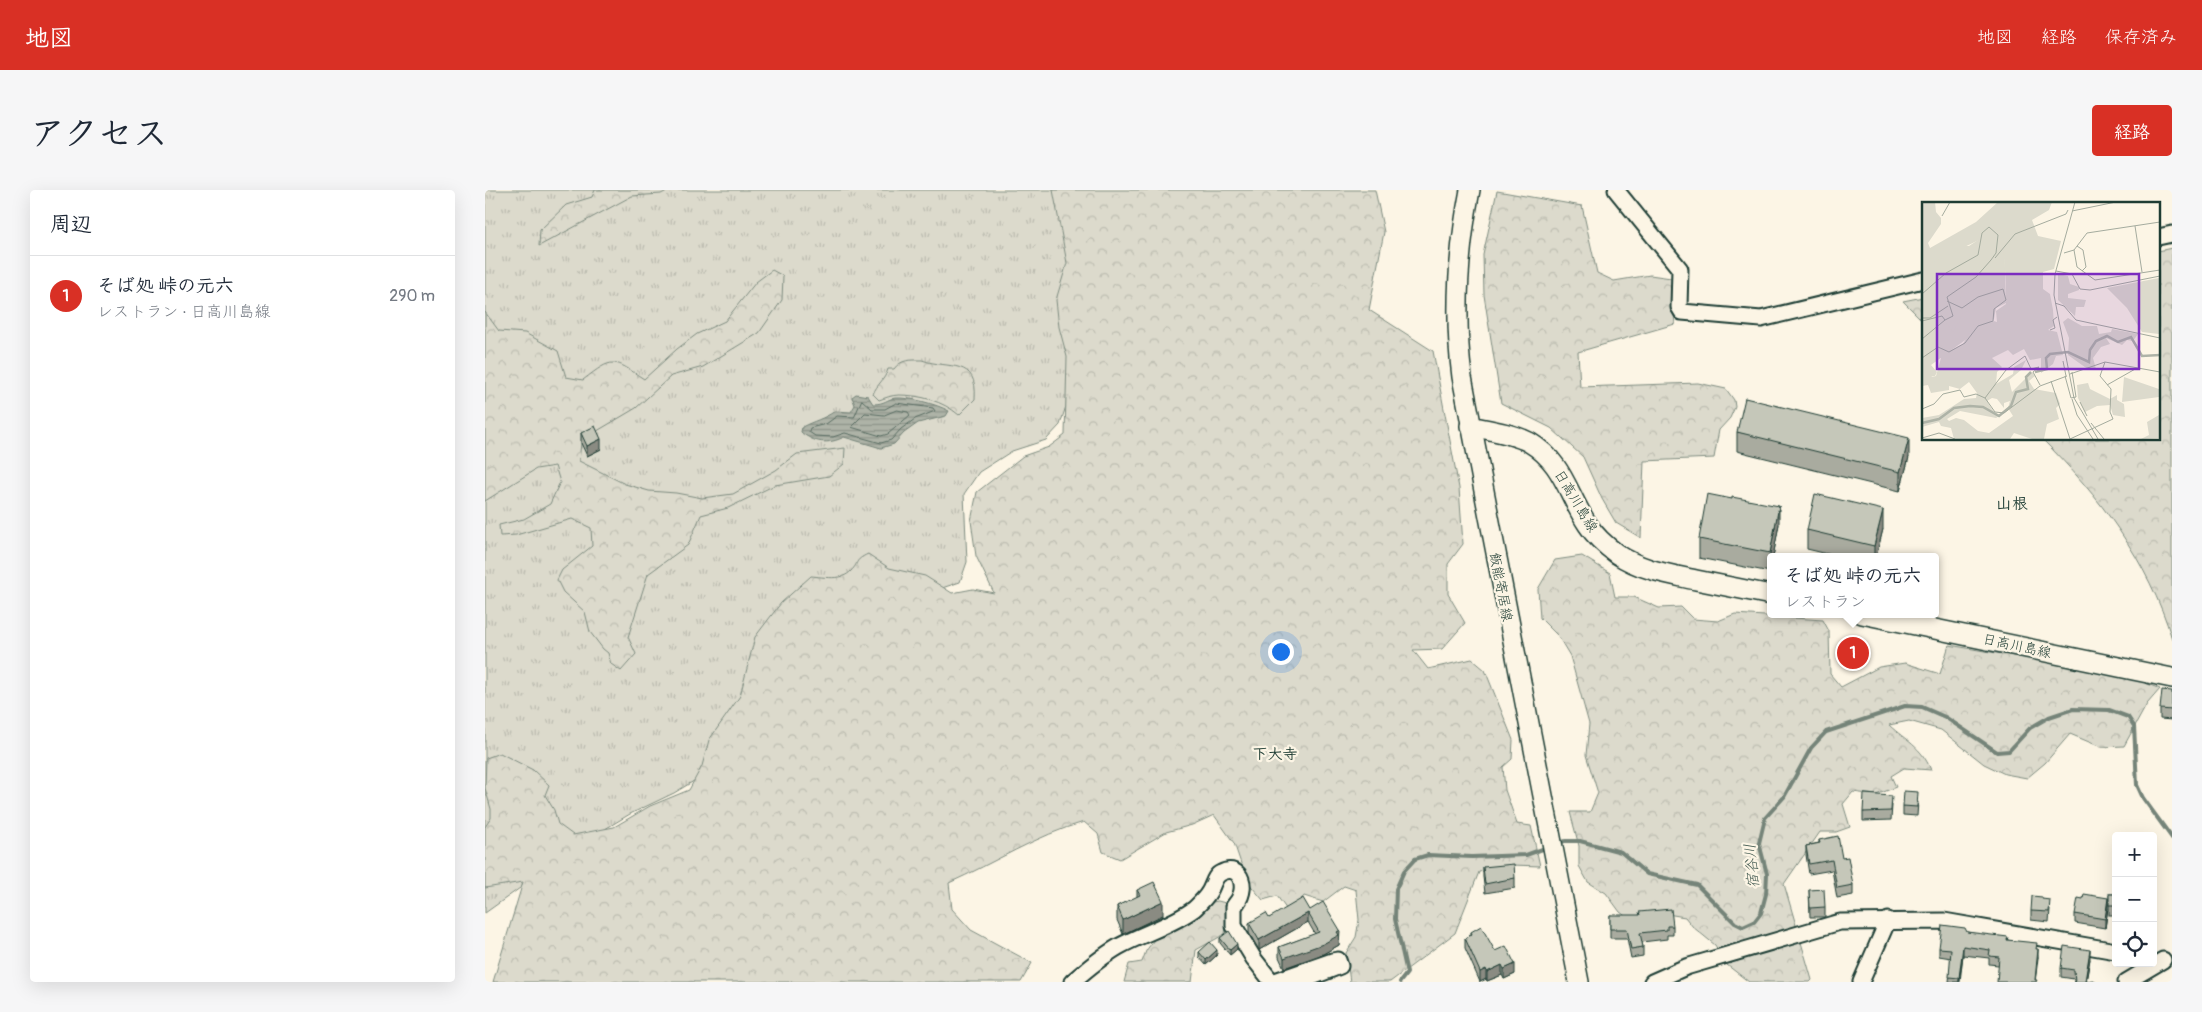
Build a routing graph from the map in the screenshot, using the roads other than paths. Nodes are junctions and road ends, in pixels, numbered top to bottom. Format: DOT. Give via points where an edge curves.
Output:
graph roads {
  1 [pos="1470,190"];
  2 [pos="1616,190"];
  3 [pos="2172,234"];
  4 [pos="2159,237"];
  5 [pos="1922,280"];
  6 [pos="1470,426"];
  7 [pos="1767,594"];
  8 [pos="1881,618"];
  9 [pos="2172,678"];
  10 [pos="1888,920"];
  11 [pos="2112,950"];
  12 [pos="2163,960"];
  13 [pos="1072,982"];
  14 [pos="1299,982"];
  15 [pos="1579,982"];
  16 [pos="1652,982"];
  17 [pos="1861,982"];
  18 [pos="2127,982"];
  1 -- 6 [label="main road, 飯能寄居線" via="1460,257 1457,317"];
  2 -- 5 [label="street" via="1680,269 1679,307 1683,312 1761,319"];
  3 -- 4 [label="street"];
  6 -- 7 [label="main road, 日高川島線" via="1516,437 1543,454 1568,484 1595,535 1629,561 1658,572"];
  6 -- 15 [label="main road, 飯能寄居線"];
  8 -- 9 [label="main road, 日高川島線"];
  10 -- 11 [label="street" via="1944,921"];
  10 -- 16 [label="street" via="1840,922 1685,967"];
  10 -- 17 [label="street"];
  12 -- 18 [label="street"];
  13 -- 14 [label="street" via="1118,947 1184,916 1199,905 1221,872 1229,871 1242,879 1241,900 1234,906 1234,926 1273,982 1332,961 1340,962 1340,966"];
}
